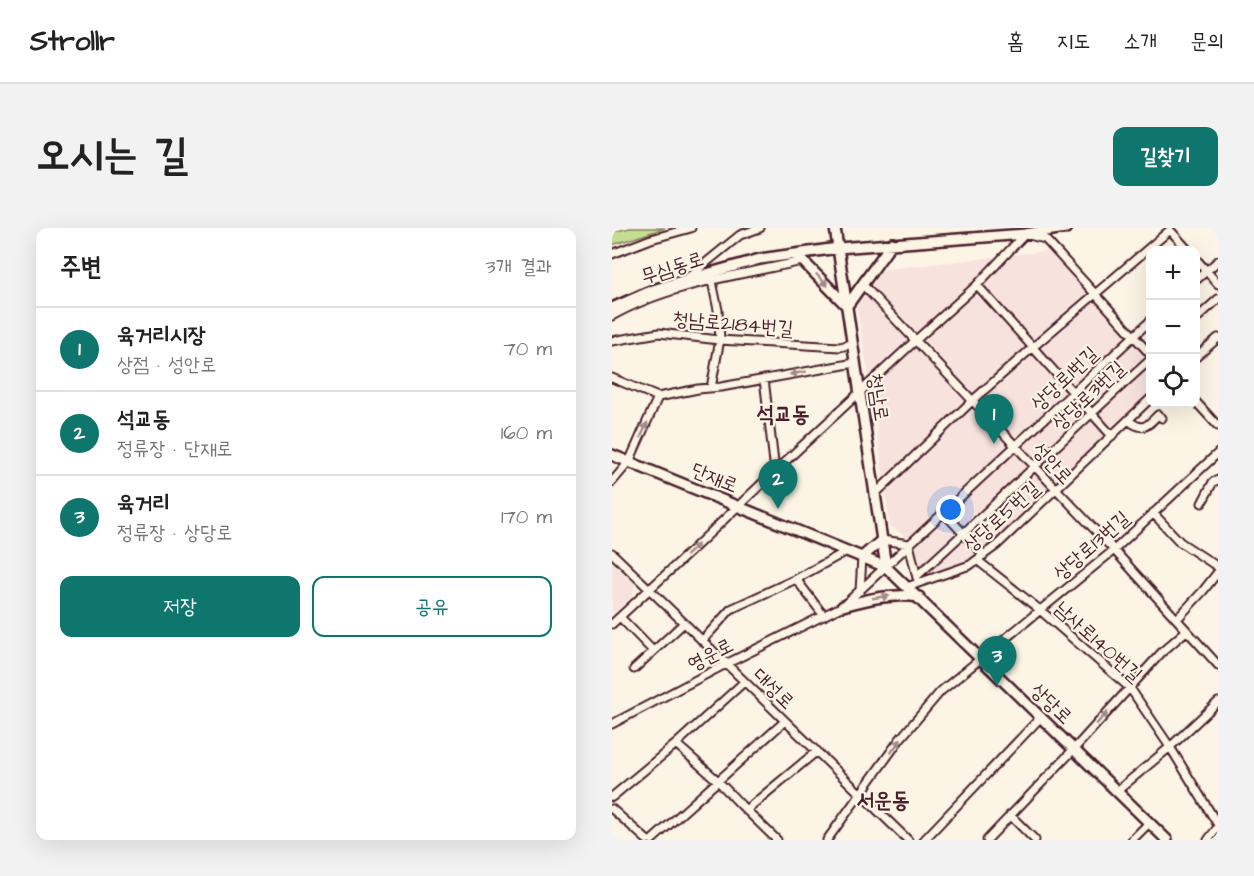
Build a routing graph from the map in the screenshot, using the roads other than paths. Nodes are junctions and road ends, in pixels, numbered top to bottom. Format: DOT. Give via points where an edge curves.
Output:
graph roads {
  1 [pos="691,228"];
  2 [pos="760,228"];
  3 [pos="1066,228"];
  4 [pos="1170,229"];
  5 [pos="835,230"];
  6 [pos="1025,234"];
  7 [pos="892,243"];
  8 [pos="1185,246"];
  9 [pos="838,248"];
  10 [pos="612,256"];
  11 [pos="799,257"];
  12 [pos="1218,261"];
  13 [pos="1200,264"];
  14 [pos="1206,271"];
  15 [pos="1200,276"];
  16 [pos="685,280"];
  17 [pos="712,281"];
  18 [pos="1218,284"];
  19 [pos="863,285"];
  20 [pos="977,285"];
  21 [pos="1094,293"];
  22 [pos="1218,299"];
  23 [pos="847,306"];
  24 [pos="612,308"];
  25 [pos="1200,315"];
  26 [pos="612,316"];
  27 [pos="1146,325"];
  28 [pos="1133,336"];
  29 [pos="1218,338"];
  30 [pos="719,340"];
  31 [pos="916,340"];
  32 [pos="612,341"];
  33 [pos="852,344"];
  34 [pos="1032,348"];
  35 [pos="1146,350"];
  36 [pos="1199,354"];
  37 [pos="855,363"];
  38 [pos="1146,364"];
  39 [pos="612,378"];
  40 [pos="764,379"];
  41 [pos="711,388"];
  42 [pos="1074,392"];
  43 [pos="860,393"];
  44 [pos="658,397"];
  45 [pos="972,401"];
  46 [pos="1146,403"];
  47 [pos="1200,406"];
  48 [pos="1092,413"];
  49 [pos="1162,418"];
  50 [pos="1128,420"];
  51 [pos="1218,426"];
  52 [pos="1112,436"];
  53 [pos="1015,447"];
  54 [pos="1218,453"];
  55 [pos="612,455"];
  56 [pos="629,462"];
  57 [pos="1035,468"];
  58 [pos="775,471"];
  59 [pos="1215,481"];
  60 [pos="612,482"];
  61 [pos="1055,489"];
  62 [pos="875,494"];
  63 [pos="1202,503"];
  64 [pos="739,507"];
  65 [pos="944,513"];
  66 [pos="1153,513"];
  67 [pos="964,534"];
  68 [pos="882,540"];
  69 [pos="909,544"];
  70 [pos="1114,550"];
  71 [pos="848,551"];
  72 [pos="612,553"];
  73 [pos="984,555"];
  74 [pos="862,557"];
  75 [pos="977,560"];
  76 [pos="886,567"];
  77 [pos="1218,567"];
  78 [pos="1218,572"];
  79 [pos="796,579"];
  80 [pos="918,580"];
  81 [pos="908,587"];
  82 [pos="649,589"];
  83 [pos="860,591"];
  84 [pos="919,597"];
  85 [pos="843,606"];
  86 [pos="1040,610"];
  87 [pos="824,615"];
  88 [pos="620,617"];
  89 [pos="1177,619"];
  90 [pos="612,624"];
  91 [pos="684,624"];
  92 [pos="1186,631"];
  93 [pos="702,642"];
  94 [pos="654,651"];
  95 [pos="980,658"];
  96 [pos="726,664"];
  97 [pos="1218,665"];
  98 [pos="634,669"];
  99 [pos="744,682"];
  100 [pos="1130,688"];
  101 [pos="1218,702"];
  102 [pos="1041,717"];
  103 [pos="784,722"];
  104 [pos="612,724"];
  105 [pos="676,744"];
  106 [pos="1170,747"];
  107 [pos="1074,749"];
  108 [pos="817,752"];
  109 [pos="718,781"];
  110 [pos="1117,791"];
  111 [pos="861,793"];
  112 [pos="612,797"];
  113 [pos="612,809"];
  114 [pos="746,810"];
  115 [pos="1010,815"];
  116 [pos="1149,823"];
  117 [pos="1218,826"];
  118 [pos="647,840"];
  119 [pos="652,840"];
  120 [pos="777,840"];
  121 [pos="827,840"];
  122 [pos="908,840"];
  123 [pos="924,840"];
  124 [pos="987,840"];
  125 [pos="1035,840"];
  126 [pos="1132,840"];
  127 [pos="1167,840"];
  128 [pos="1208,840"];
  1 -- 10 [label="street"];
  2 -- 16 [label="street" via="740,235"];
  3 -- 6 [label="street, 무심동로"];
  4 -- 8 [label="street"];
  4 -- 21 [label="street"];
  5 -- 9 [label="street, 청남로"];
  6 -- 7 [label="street, 무심동로"];
  6 -- 20 [label="street"];
  6 -- 21 [label="street" via="1046,239"];
  7 -- 9 [label="street, 무심동로"];
  7 -- 19 [label="street"];
  9 -- 11 [label="street, 무심동로"];
  9 -- 23 [label="street, 청남로"];
  11 -- 16 [label="street, 무심동로" via="760,259"];
  11 -- 17 [label="street, 무심동로"];
  11 -- 23 [label="street, one-way"];
  12 -- 14 [label="street"];
  13 -- 14 [label="street"];
  14 -- 15 [label="street"];
  14 -- 18 [label="street"];
  16 -- 24 [label="street, 무심동로"];
  17 -- 26 [label="street" via="644,301"];
  17 -- 30 [label="street, 무심동로"];
  19 -- 23 [label="street"];
  19 -- 31 [label="street, 성안로"];
  20 -- 31 [label="street"];
  20 -- 34 [label="street"];
  21 -- 28 [label="street"];
  21 -- 34 [label="street"];
  22 -- 25 [label="street"];
  23 -- 33 [label="street, 청남로"];
  27 -- 28 [label="street, 상당로1번길"];
  28 -- 35 [label="street"];
  28 -- 42 [label="street, 상당로1번길"];
  29 -- 36 [label="street"];
  30 -- 32 [label="street, 청남로2184번길" via="659,333"];
  30 -- 33 [label="street, 청남로2184번길" via="840,347"];
  30 -- 41 [label="street, 무심동로"];
  31 -- 43 [label="street"];
  31 -- 45 [label="street, 성안로"];
  33 -- 37 [label="street, 청남로"];
  34 -- 42 [label="street"];
  34 -- 45 [label="street"];
  37 -- 40 [label="street, one-way"];
  37 -- 43 [label="street, 청남로"];
  38 -- 48 [label="street, 상당로3번길"];
  39 -- 44 [label="street"];
  40 -- 41 [label="street"];
  40 -- 58 [label="street"];
  41 -- 44 [label="street"];
  42 -- 48 [label="street"];
  42 -- 53 [label="street, 상당로1번길"];
  43 -- 58 [label="street"];
  43 -- 62 [label="street, 청남로"];
  56 -- 44 [label="street, one-way"];
  45 -- 53 [label="street, 성안로"];
  45 -- 62 [label="street"];
  46 -- 50 [label="street, 상당로5번길"];
  47 -- 51 [label="street"];
  48 -- 52 [label="street"];
  48 -- 57 [label="street, 상당로3번길"];
  49 -- 50 [label="street" via="1158,415 1141,428"];
  50 -- 52 [label="street, 상당로5번길"];
  52 -- 61 [label="street, 상당로5번길"];
  53 -- 57 [label="street, 성안로"];
  53 -- 65 [label="street, 상당로1번길"];
  54 -- 66 [label="street, 상당로13번길"];
  55 -- 56 [label="street, 단재로"];
  56 -- 60 [label="street"];
  56 -- 64 [label="street, 단재로"];
  57 -- 61 [label="street, 성안로"];
  57 -- 67 [label="street, 상당로3번길"];
  58 -- 64 [label="street"];
  59 -- 63 [label="street"];
  61 -- 70 [label="street, 성안로"];
  61 -- 73 [label="street, 상당로5번길"];
  62 -- 68 [label="street, 청남로"];
  64 -- 71 [label="street, 단재로"];
  82 -- 64 [label="street, one-way"];
  65 -- 67 [label="street"];
  65 -- 69 [label="street, 상당로1번길"];
  66 -- 70 [label="street, 상당로13번길"];
  66 -- 77 [label="street" via="1180,542"];
  67 -- 73 [label="street"];
  67 -- 80 [label="street, 상당로3번길"];
  68 -- 69 [label="street"];
  68 -- 74 [label="street"];
  68 -- 76 [label="street, 청남로"];
  69 -- 76 [label="street, 상당로1번길"];
  69 -- 80 [label="street"];
  70 -- 86 [label="street, 상당로13번길"];
  70 -- 89 [label="street, 성안로"];
  71 -- 74 [label="street, 단재로"];
  71 -- 79 [label="street"];
  72 -- 82 [label="street, 대성로"];
  73 -- 75 [label="street, 상당로5번길"];
  74 -- 76 [label="street, 단재로"];
  74 -- 83 [label="street"];
  75 -- 80 [label="street, 상당로5번길"];
  75 -- 86 [label="street, 남사로140번길"];
  76 -- 81 [label="street, 상당로"];
  76 -- 83 [label="street, 영운로"];
  78 -- 89 [label="street"];
  79 -- 87 [label="street"];
  79 -- 93 [label="street" via="731,609"];
  80 -- 81 [label="street, 상당로5번길"];
  81 -- 84 [label="street, 상당로"];
  82 -- 88 [label="street"];
  82 -- 91 [label="street, 대성로"];
  83 -- 85 [label="street, 영운로"];
  85 -- 84 [label="street, one-way" via="875,598"];
  84 -- 95 [label="street, 상당로"];
  85 -- 87 [label="street, 영운로"];
  86 -- 95 [label="street, 상당로13번길"];
  86 -- 100 [label="street, 남사로140번길"];
  87 -- 96 [label="street, 영운로"];
  88 -- 90 [label="street"];
  88 -- 94 [label="street"];
  89 -- 92 [label="street, 성안로"];
  91 -- 93 [label="street, 대성로"];
  91 -- 94 [label="street"];
  92 -- 97 [label="street, 성안로"];
  92 -- 100 [label="street"];
  93 -- 96 [label="street, 대성로"];
  94 -- 98 [label="street"];
  95 -- 102 [label="street, 상당로"];
  111 -- 95 [label="street, 상당로13번길, one-way" via="941,691"];
  96 -- 99 [label="street, 대성로"];
  96 -- 104 [label="street, 영운로"];
  99 -- 103 [label="street, 대성로"];
  99 -- 105 [label="street"];
  100 -- 106 [label="street, 남사로140번길"];
  107 -- 100 [label="street, one-way"];
  101 -- 106 [label="street"];
  102 -- 107 [label="street, 상당로"];
  102 -- 123 [label="street"];
  103 -- 108 [label="street, 대성로"];
  103 -- 109 [label="street"];
  105 -- 109 [label="street"];
  105 -- 112 [label="street"];
  106 -- 110 [label="street"];
  106 -- 117 [label="street, 남사로140번길"];
  107 -- 110 [label="street, 상당로"];
  107 -- 115 [label="street"];
  108 -- 111 [label="street, 대성로"];
  108 -- 114 [label="street"];
  109 -- 114 [label="street"];
  109 -- 119 [label="street"];
  110 -- 116 [label="street, 상당로"];
  111 -- 121 [label="street, 상당로13번길"];
  111 -- 122 [label="street, 대성로"];
  113 -- 118 [label="street"];
  114 -- 120 [label="street"];
  115 -- 124 [label="street"];
  115 -- 125 [label="street"];
  116 -- 126 [label="street"];
  116 -- 127 [label="street, 상당로"];
  117 -- 128 [label="street"];
}
